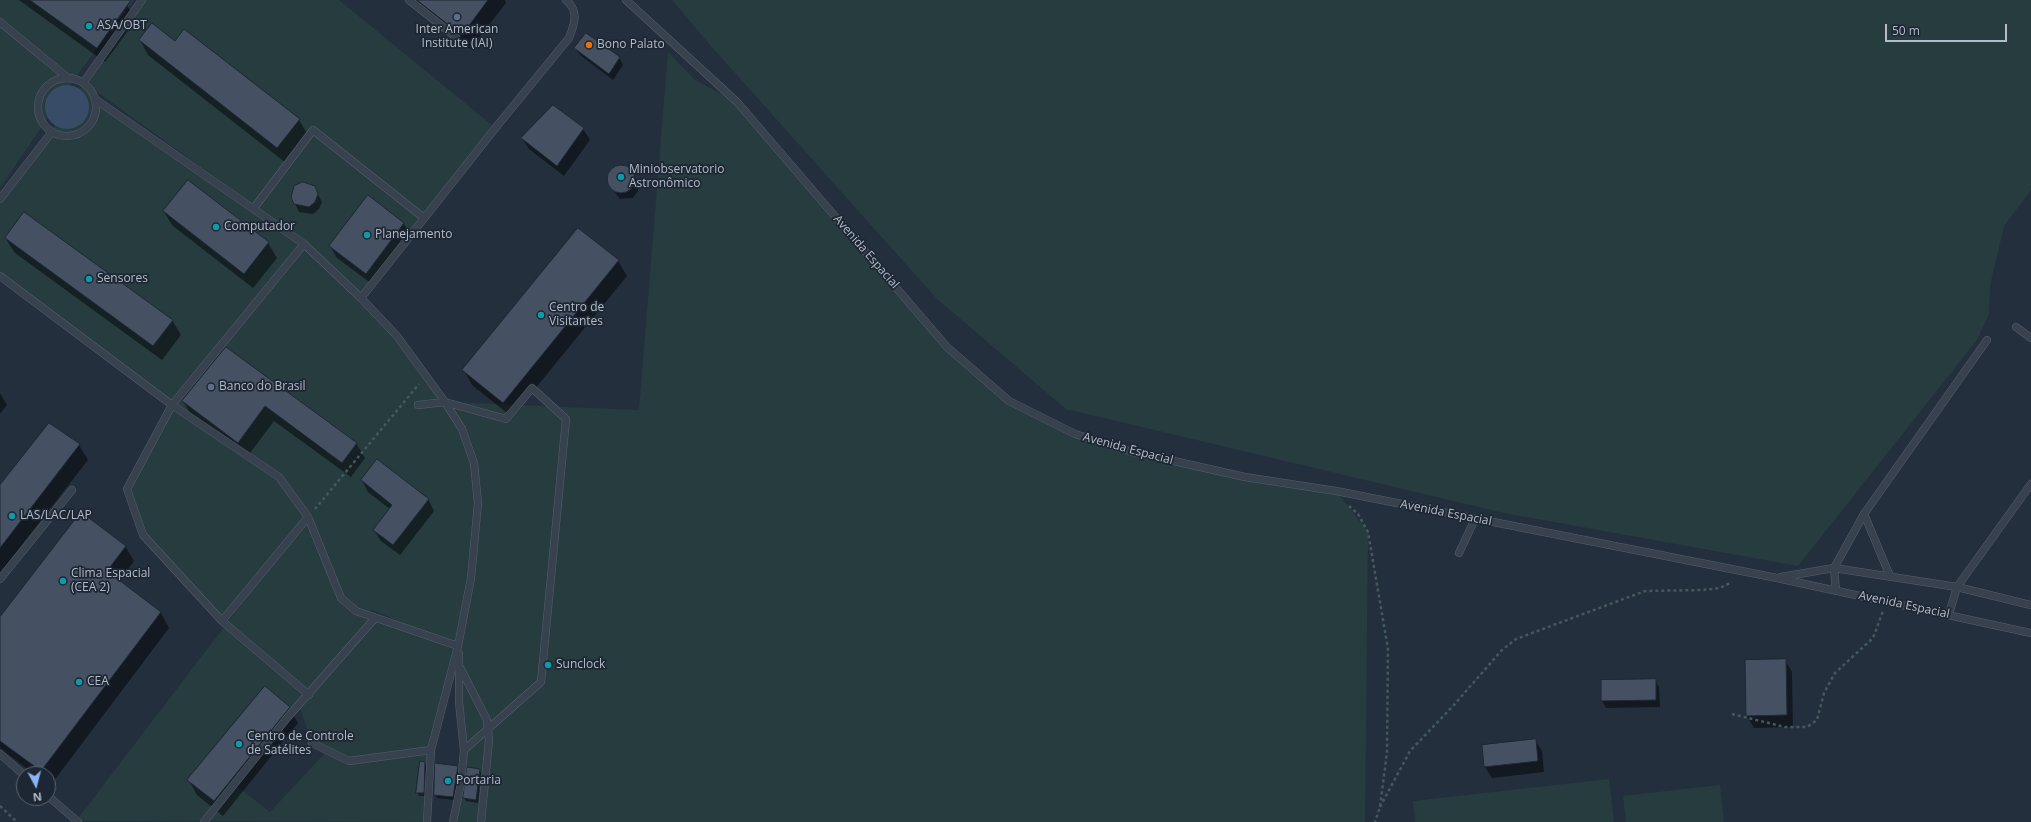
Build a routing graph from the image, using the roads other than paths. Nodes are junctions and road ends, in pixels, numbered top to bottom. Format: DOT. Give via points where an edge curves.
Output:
graph roads {
  1 [pos="142,0"];
  2 [pos="409,0"];
  3 [pos="566,0"];
  4 [pos="626,0"];
  5 [pos="0,22"];
  6 [pos="456,37"];
  7 [pos="68,78"];
  8 [pos="83,83"];
  9 [pos="95,99"];
  10 [pos="51,133"];
  11 [pos="0,199"];
  12 [pos="254,208"];
  13 [pos="424,218"];
  14 [pos="304,244"];
  15 [pos="0,276"];
  16 [pos="361,298"];
  17 [pos="2016,327"];
  18 [pos="2031,338"];
  19 [pos="1987,340"];
  20 [pos="445,402"];
  21 [pos="172,405"];
  22 [pos="418,405"];
  23 [pos="2031,484"];
  24 [pos="72,490"];
  25 [pos="1864,514"];
  26 [pos="308,517"];
  27 [pos="1475,519"];
  28 [pos="1459,553"];
  29 [pos="1834,568"];
  30 [pos="1890,576"];
  31 [pos="1777,578"];
  32 [pos="0,579"];
  33 [pos="1957,587"];
  34 [pos="1836,591"];
  35 [pos="2031,605"];
  36 [pos="1949,614"];
  37 [pos="375,618"];
  38 [pos="222,622"];
  39 [pos="2031,633"];
  40 [pos="458,646"];
  41 [pos="460,667"];
  42 [pos="309,695"];
  43 [pos="488,729"];
  44 [pos="312,743"];
  45 [pos="431,750"];
  46 [pos="464,750"];
  47 [pos="0,754"];
  48 [pos="16,768"];
  49 [pos="56,803"];
  50 [pos="78,822"];
  51 [pos="204,822"];
  52 [pos="427,822"];
  53 [pos="453,822"];
  54 [pos="481,822"];
  1 -- 8 [label="lane"];
  2 -- 6 [label="lane"];
  3 -- 13 [label="lane" via="576,15 569,38"];
  4 -- 27 [label="lane, Avenida Espacial" via="737,102 947,346 1009,401 1075,434 1129,451 1245,477"];
  5 -- 7 [label="lane"];
  7 -- 8 [label="lane"];
  7 -- 10 [label="lane" via="50,83 38,99 39,118"];
  8 -- 9 [label="lane"];
  9 -- 10 [label="lane" via="96,109 89,127 71,137"];
  9 -- 12 [label="lane"];
  10 -- 11 [label="lane"];
  12 -- 13 [label="lane" via="313,130"];
  12 -- 14 [label="lane"];
  13 -- 16 [label="lane"];
  14 -- 16 [label="lane"];
  14 -- 21 [label="lane"];
  15 -- 21 [label="lane"];
  16 -- 20 [label="lane" via="397,336"];
  17 -- 18 [label="lane"];
  19 -- 25 [label="lane"];
  20 -- 22 [label="lane"];
  20 -- 40 [label="lane" via="462,429 474,463 478,503 471,578"];
  20 -- 43 [label="lane" via="506,419 532,388 566,419 542,682"];
  21 -- 26 [label="lane" via="279,477"];
  21 -- 38 [label="lane" via="127,489 143,535"];
  23 -- 33 [label="lane"];
  24 -- 32 [label="lane"];
  25 -- 29 [label="lane"];
  25 -- 30 [label="lane"];
  26 -- 37 [label="lane" via="341,598 356,611"];
  26 -- 38 [label="lane"];
  27 -- 28 [label="lane"];
  27 -- 31 [label="lane, Avenida Espacial"];
  29 -- 30 [label="lane, Avenida Espacial"];
  29 -- 31 [label="lane, Avenida Espacial"];
  29 -- 34 [label="lane"];
  30 -- 33 [label="lane, Avenida Espacial"];
  31 -- 34 [label="lane, Avenida Espacial"];
  33 -- 35 [label="lane, Avenida Espacial"];
  33 -- 36 [label="lane"];
  34 -- 36 [label="lane, Avenida Espacial"];
  36 -- 39 [label="lane, Avenida Espacial"];
  37 -- 40 [label="lane"];
  37 -- 42 [label="lane"];
  38 -- 42 [label="lane"];
  40 -- 41 [label="lane"];
  40 -- 45 [label="lane"];
  41 -- 43 [label="lane" via="487,720"];
  41 -- 46 [label="lane"];
  42 -- 51 [label="lane" via="287,718"];
  43 -- 46 [label="lane"];
  43 -- 54 [label="lane" via="486,783"];
  44 -- 45 [label="lane" via="349,761"];
  45 -- 52 [label="lane"];
  46 -- 53 [label="lane" via="461,783"];
  47 -- 48 [label="lane"];
  49 -- 50 [label="lane"];
}
